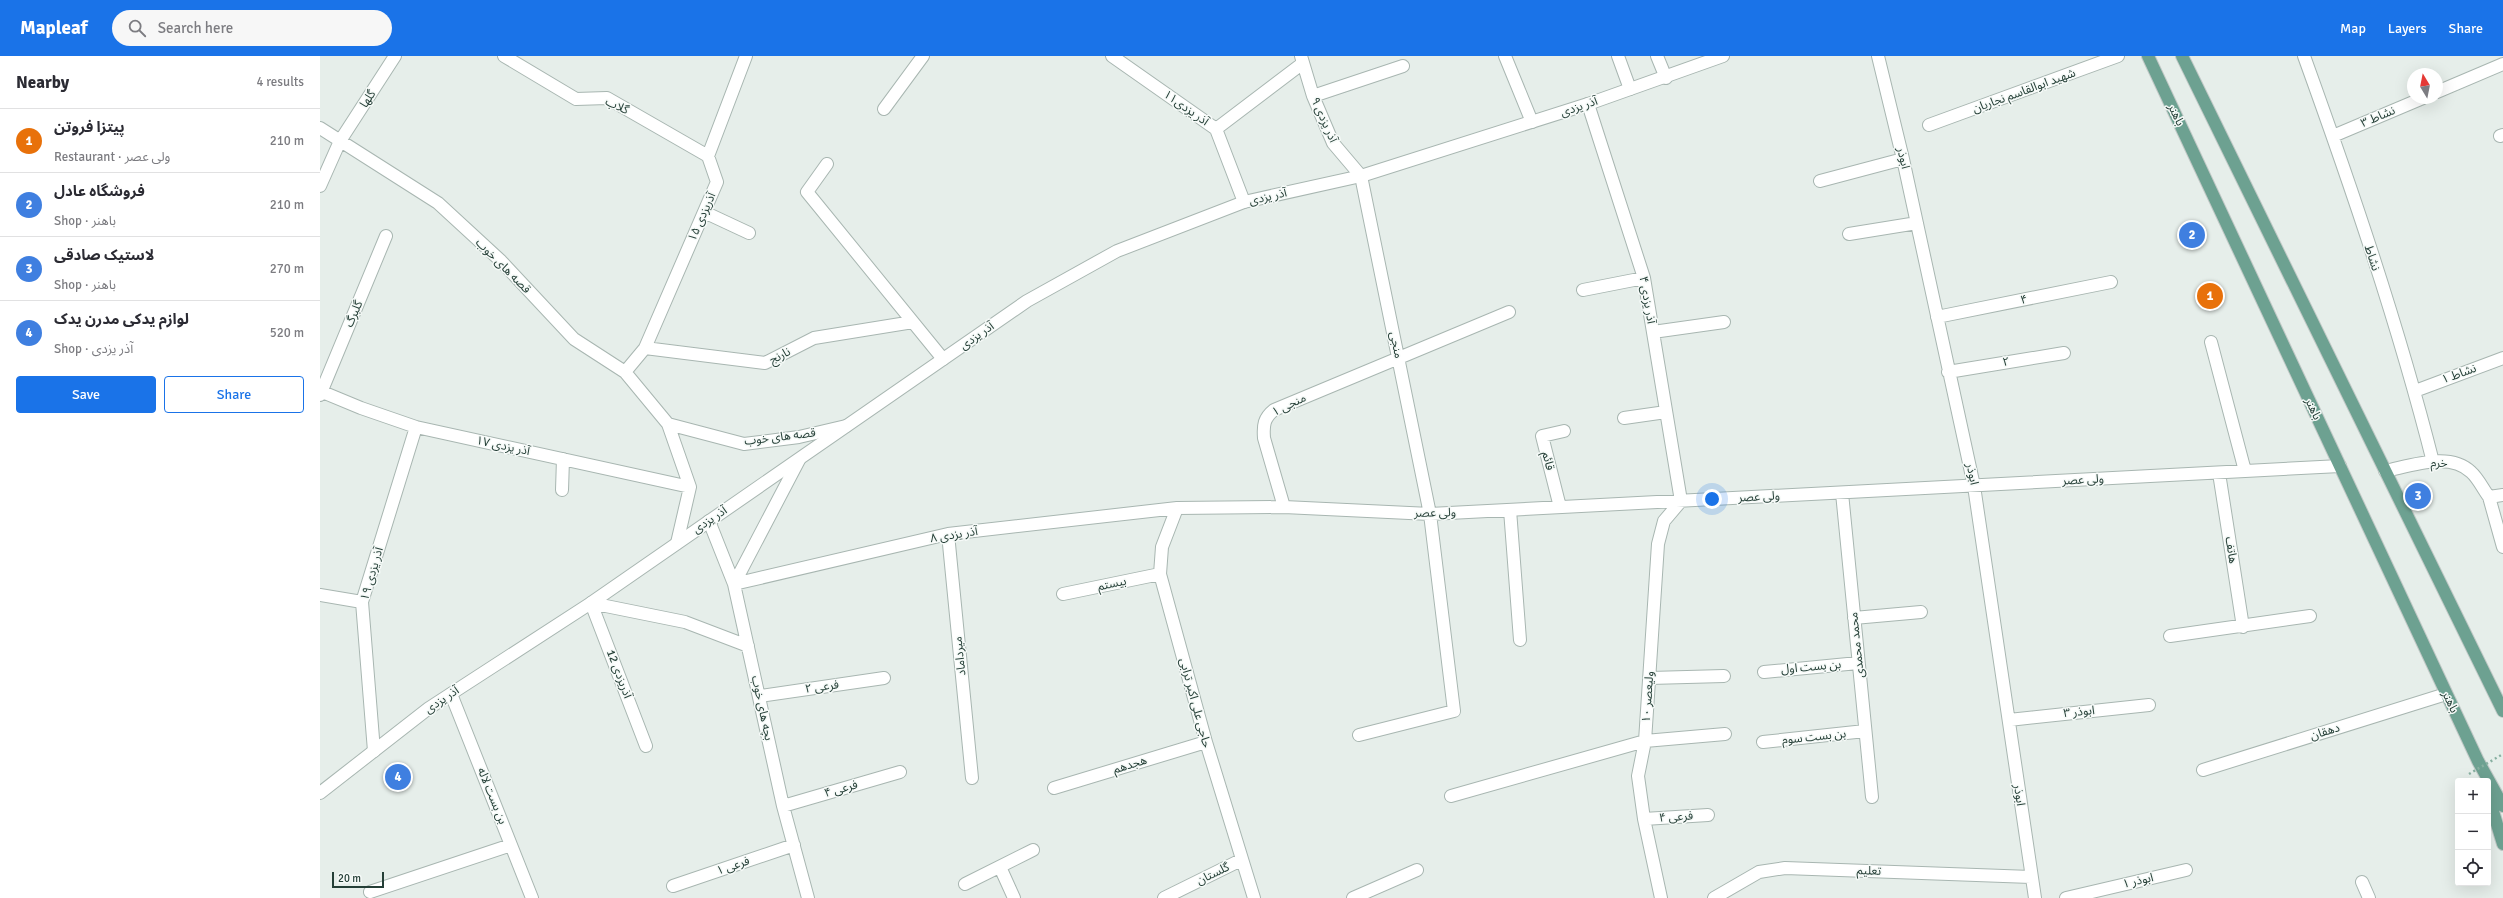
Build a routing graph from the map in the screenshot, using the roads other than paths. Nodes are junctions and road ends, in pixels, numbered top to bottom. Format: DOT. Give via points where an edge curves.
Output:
graph roads {
  1 [pos="395,56"];
  2 [pos="504,56"];
  3 [pos="746,56"];
  4 [pos="923,56"];
  5 [pos="1112,56"];
  6 [pos="1505,56"];
  7 [pos="1618,56"];
  8 [pos="1657,56"];
  9 [pos="1722,56"];
  10 [pos="1878,56"];
  11 [pos="2118,56"];
  12 [pos="2148,56"];
  13 [pos="2182,56"];
  14 [pos="2304,56"];
  15 [pos="1302,60"];
  16 [pos="2503,64"];
  17 [pos="1403,66"];
  18 [pos="1666,78"];
  19 [pos="1630,89"];
  20 [pos="2443,89"];
  21 [pos="1313,96"];
  22 [pos="1588,104"];
  23 [pos="2409,104"];
  24 [pos="884,109"];
  25 [pos="1532,122"];
  26 [pos="1929,125"];
  27 [pos="320,128"];
  28 [pos="1216,129"];
  29 [pos="2333,136"];
  30 [pos="340,141"];
  31 [pos="708,156"];
  32 [pos="1903,159"];
  33 [pos="827,164"];
  34 [pos="1361,176"];
  35 [pos="1820,181"];
  36 [pos="320,186"];
  37 [pos="1244,202"];
  38 [pos="704,212"];
  39 [pos="1917,223"];
  40 [pos="749,234"];
  41 [pos="1849,234"];
  42 [pos="386,236"];
  43 [pos="1644,278"];
  44 [pos="2111,282"];
  45 [pos="1583,290"];
  46 [pos="1509,312"];
  47 [pos="1937,317"];
  48 [pos="913,322"];
  49 [pos="1724,322"];
  50 [pos="1653,332"];
  51 [pos="2211,342"];
  52 [pos="644,348"];
  53 [pos="2064,353"];
  54 [pos="1398,357"];
  55 [pos="2503,358"];
  56 [pos="943,359"];
  57 [pos="624,372"];
  58 [pos="1948,372"];
  59 [pos="2415,390"];
  60 [pos="321,392"];
  61 [pos="1666,412"];
  62 [pos="1624,418"];
  63 [pos="668,424"];
  64 [pos="846,426"];
  65 [pos="416,427"];
  66 [pos="1564,431"];
  67 [pos="563,459"];
  68 [pos="799,460"];
  69 [pos="2433,462"];
  70 [pos="2340,466"];
  71 [pos="2385,470"];
  72 [pos="2244,471"];
  73 [pos="2219,473"];
  74 [pos="1974,486"];
  75 [pos="690,487"];
  76 [pos="562,490"];
  77 [pos="1842,493"];
  78 [pos="2503,495"];
  79 [pos="2489,497"];
  80 [pos="1681,501"];
  81 [pos="1284,507"];
  82 [pos="1560,507"];
  83 [pos="1177,508"];
  84 [pos="1510,510"];
  85 [pos="1430,514"];
  86 [pos="709,521"];
  87 [pos="948,534"];
  88 [pos="677,542"];
  89 [pos="2503,547"];
  90 [pos="1160,574"];
  91 [pos="734,584"];
  92 [pos="1063,594"];
  93 [pos="320,595"];
  94 [pos="362,602"];
  95 [pos="591,603"];
  96 [pos="1921,612"];
  97 [pos="2310,616"];
  98 [pos="1854,618"];
  99 [pos="2243,627"];
  100 [pos="2170,636"];
  101 [pos="1520,640"];
  102 [pos="748,646"];
  103 [pos="1858,663"];
  104 [pos="1764,672"];
  105 [pos="1724,676"];
  106 [pos="884,678"];
  107 [pos="1650,678"];
  108 [pos="451,694"];
  109 [pos="2446,694"];
  110 [pos="760,696"];
  111 [pos="2149,705"];
  112 [pos="2503,710"];
  113 [pos="2008,720"];
  114 [pos="1865,732"];
  115 [pos="1725,734"];
  116 [pos="1359,735"];
  117 [pos="1645,741"];
  118 [pos="1206,742"];
  119 [pos="1763,742"];
  120 [pos="646,746"];
  121 [pos="374,751"];
  122 [pos="2478,761"];
  123 [pos="2203,770"];
  124 [pos="900,772"];
  125 [pos="972,778"];
  126 [pos="2483,778"];
  127 [pos="1054,788"];
  128 [pos="320,793"];
  129 [pos="1451,796"];
  130 [pos="1872,797"];
  131 [pos="2491,805"];
  132 [pos="783,806"];
  133 [pos="2503,806"];
  134 [pos="1708,815"];
  135 [pos="1644,819"];
  136 [pos="2503,844"];
  137 [pos="511,845"];
  138 [pos="794,845"];
  139 [pos="1033,850"];
  140 [pos="1241,860"];
  141 [pos="1000,866"];
  142 [pos="1417,870"];
  143 [pos="2186,870"];
  144 [pos="2032,877"];
  145 [pos="2362,882"];
  146 [pos="965,884"];
  147 [pos="673,886"];
  148 [pos="370,892"];
  149 [pos="532,898"];
  150 [pos="808,898"];
  151 [pos="1014,898"];
  152 [pos="1164,898"];
  153 [pos="1254,898"];
  154 [pos="1353,898"];
  155 [pos="1661,898"];
  156 [pos="1714,898"];
  157 [pos="2035,898"];
  158 [pos="2066,898"];
  159 [pos="2369,898"];
  1 -- 30 [label="street, گلها"];
  2 -- 31 [label="street, گلاب" via="576,99 607,98"];
  3 -- 31 [label="street"];
  4 -- 24 [label="street"];
  5 -- 28 [label="street, آذر یزدی۱۱"];
  6 -- 25 [label="street"];
  7 -- 19 [label="street"];
  8 -- 18 [label="street"];
  9 -- 18 [label="street, آذر یزدی"];
  10 -- 32 [label="street, ابوذر"];
  11 -- 26 [label="street, شهید ابوالقاسم نجاریان"];
  12 -- 70 [label="main road, باهنر"];
  13 -- 71 [label="main road"];
  14 -- 29 [label="street, نشاط"];
  15 -- 21 [label="street, آذر یزدی ۹"];
  15 -- 28 [label="street"];
  16 -- 20 [label="street"];
  17 -- 21 [label="street"];
  18 -- 19 [label="street, آذر یزدی"];
  19 -- 22 [label="street, آذر یزدی"];
  21 -- 34 [label="street, آذر یزدی ۹" via="1333,143"];
  22 -- 25 [label="street, آذر یزدی"];
  22 -- 43 [label="street, ۴ آذر یزدی"];
  23 -- 29 [label="street, نشاط ۳"];
  25 -- 34 [label="street, آذر یزدی"];
  27 -- 30 [label="street, قصه های خوب"];
  28 -- 37 [label="street, آذر یزدی۱۱"];
  29 -- 59 [label="street, نشاط"];
  30 -- 36 [label="street, گلها"];
  30 -- 57 [label="street, قصه های خوب" via="438,203 501,261 574,340"];
  31 -- 38 [label="street, ۱۵ آذریزدی" via="718,182"];
  32 -- 35 [label="street"];
  32 -- 39 [label="street, ابوذر"];
  33 -- 48 [label="street" via="807,192"];
  34 -- 37 [label="street, آذر یزدی"];
  34 -- 54 [label="street, منجی"];
  37 -- 56 [label="street, آذر یزدی" via="1117,251 1027,301"];
  38 -- 40 [label="street"];
  38 -- 52 [label="street, ۱۵ آذریزدی"];
  39 -- 41 [label="street"];
  39 -- 47 [label="street, ابوذر"];
  42 -- 60 [label="street, گلبرگ"];
  43 -- 45 [label="street"];
  43 -- 50 [label="street, ۴ آذر یزدی"];
  44 -- 47 [label="street, ۴"];
  46 -- 54 [label="street, منجی ۱"];
  47 -- 58 [label="street, ابوذر"];
  48 -- 52 [label="street, نارنج" via="814,338 765,363"];
  48 -- 56 [label="street"];
  49 -- 50 [label="street"];
  50 -- 61 [label="street, ۴ آذر یزدی"];
  51 -- 72 [label="street"];
  52 -- 57 [label="street, ۱۵ آذریزدی"];
  53 -- 58 [label="street, ۲"];
  54 -- 81 [label="street, منجی ۱" via="1274,410 1268,415 1263,426 1264,438"];
  54 -- 85 [label="street, منجی"];
  55 -- 59 [label="street, نشاط ۱"];
  56 -- 64 [label="street, آذر یزدی"];
  57 -- 63 [label="street, قصه های خوب"];
  58 -- 74 [label="street, ابوذر"];
  59 -- 69 [label="street, نشاط"];
  60 -- 65 [label="street, آذر یزدی ۱۷"];
  61 -- 62 [label="street"];
  61 -- 80 [label="street, ۴ آذر یزدی"];
  63 -- 64 [label="street, قصه های خوب" via="744,444 798,437"];
  63 -- 75 [label="street, قصه های خوب"];
  64 -- 68 [label="street, آذر یزدی"];
  65 -- 67 [label="street, آذر یزدی ۱۷"];
  65 -- 94 [label="street, آذر یزدی ۱۹"];
  66 -- 82 [label="street, قائم" via="1542,436"];
  67 -- 75 [label="street, آذر یزدی ۱۷"];
  67 -- 76 [label="street"];
  68 -- 86 [label="street, آذر یزدی"];
  68 -- 91 [label="street"];
  69 -- 71 [label="street, خرم"];
  69 -- 79 [label="street, خرم" via="2455,463 2471,471"];
  70 -- 72 [label="street, ولی عصر"];
  70 -- 109 [label="main road, باهنر"];
  71 -- 112 [label="main road"];
  72 -- 73 [label="street, ولی عصر"];
  73 -- 74 [label="street, ولی عصر"];
  73 -- 99 [label="street, هاتف"];
  74 -- 77 [label="street, ولی عصر"];
  74 -- 113 [label="street, ابوذر"];
  75 -- 88 [label="street"];
  77 -- 80 [label="street, ولی عصر"];
  77 -- 98 [label="street, محمد محمدی"];
  78 -- 79 [label="street"];
  79 -- 89 [label="street, خرم"];
  80 -- 82 [label="street, ولی عصر"];
  80 -- 107 [label="street, ۱۰ ولیعصر" via="1664,521 1658,544"];
  81 -- 83 [label="street, ولی عصر"];
  81 -- 85 [label="street, ولی عصر"];
  82 -- 84 [label="street, ولی عصر"];
  83 -- 87 [label="street, ۸ آذر یزدی"];
  83 -- 90 [label="street, حاجی علی اکبر ترابی" via="1162,547"];
  84 -- 85 [label="street, ولی عصر"];
  84 -- 101 [label="street"];
  85 -- 116 [label="street, منجی" via="1454,712"];
  86 -- 88 [label="street, آذر یزدی"];
  86 -- 91 [label="street, بچه های خوب"];
  87 -- 91 [label="street, ۸ آذر یزدی"];
  87 -- 125 [label="street, میرداماد"];
  88 -- 95 [label="street, آذر یزدی"];
  90 -- 92 [label="street, بیستم"];
  90 -- 118 [label="street, حاجی علی اکبر ترابی"];
  91 -- 102 [label="street, بچه های خوب"];
  93 -- 94 [label="street"];
  94 -- 121 [label="street, آذر یزدی ۱۹"];
  95 -- 102 [label="street" via="686,622"];
  95 -- 108 [label="street, آذر یزدی"];
  95 -- 120 [label="street, آذریزدی 12"];
  96 -- 98 [label="street"];
  97 -- 99 [label="street"];
  98 -- 103 [label="street, محمد محمدی"];
  99 -- 100 [label="street"];
  102 -- 110 [label="street, بچه های خوب"];
  103 -- 104 [label="street, بن بست اول"];
  103 -- 114 [label="street, محمد محمدی"];
  105 -- 107 [label="street"];
  106 -- 110 [label="street, فرعی ۲"];
  107 -- 117 [label="street, ۱۰ ولیعصر"];
  108 -- 121 [label="street, آذر یزدی"];
  108 -- 137 [label="street, بن بست لاله"];
  109 -- 122 [label="main road, باهنر"];
  109 -- 123 [label="street, دهقان"];
  110 -- 132 [label="street, بچه های خوب"];
  111 -- 113 [label="street, ابوذر ۳"];
  113 -- 144 [label="street, ابوذر"];
  114 -- 119 [label="street, بن بست سوم"];
  114 -- 130 [label="street, محمد محمدی"];
  115 -- 117 [label="street"];
  117 -- 129 [label="street"];
  117 -- 135 [label="street, ۱۰ ولیعصر" via="1638,776"];
  118 -- 127 [label="street, هجدهم"];
  118 -- 140 [label="street, حاجی علی اکبر ترابی"];
  121 -- 128 [label="street, آذر یزدی"];
  122 -- 126 [label="main road"];
  122 -- 133 [label="main road"];
  124 -- 132 [label="street, فرعی ۴"];
  131 -- 136 [label="main road"];
  132 -- 138 [label="street, بچه های خوب"];
  134 -- 135 [label="street, فرعی ۴"];
  135 -- 155 [label="street, ۱۰ ولیعصر"];
  137 -- 148 [label="street"];
  137 -- 149 [label="street, بن بست لاله"];
  138 -- 147 [label="street, فرعی ۱"];
  138 -- 150 [label="street, بچه های خوب"];
  139 -- 141 [label="street"];
  140 -- 152 [label="street, گلستان"];
  140 -- 153 [label="street, حاجی علی اکبر ترابی"];
  141 -- 146 [label="street"];
  141 -- 151 [label="street"];
  142 -- 154 [label="street"];
  143 -- 158 [label="street, ابوذر ۱"];
  144 -- 156 [label="street, تعلیم" via="1785,868 1759,872"];
  144 -- 157 [label="street, ابوذر"];
  145 -- 159 [label="street"];
}
